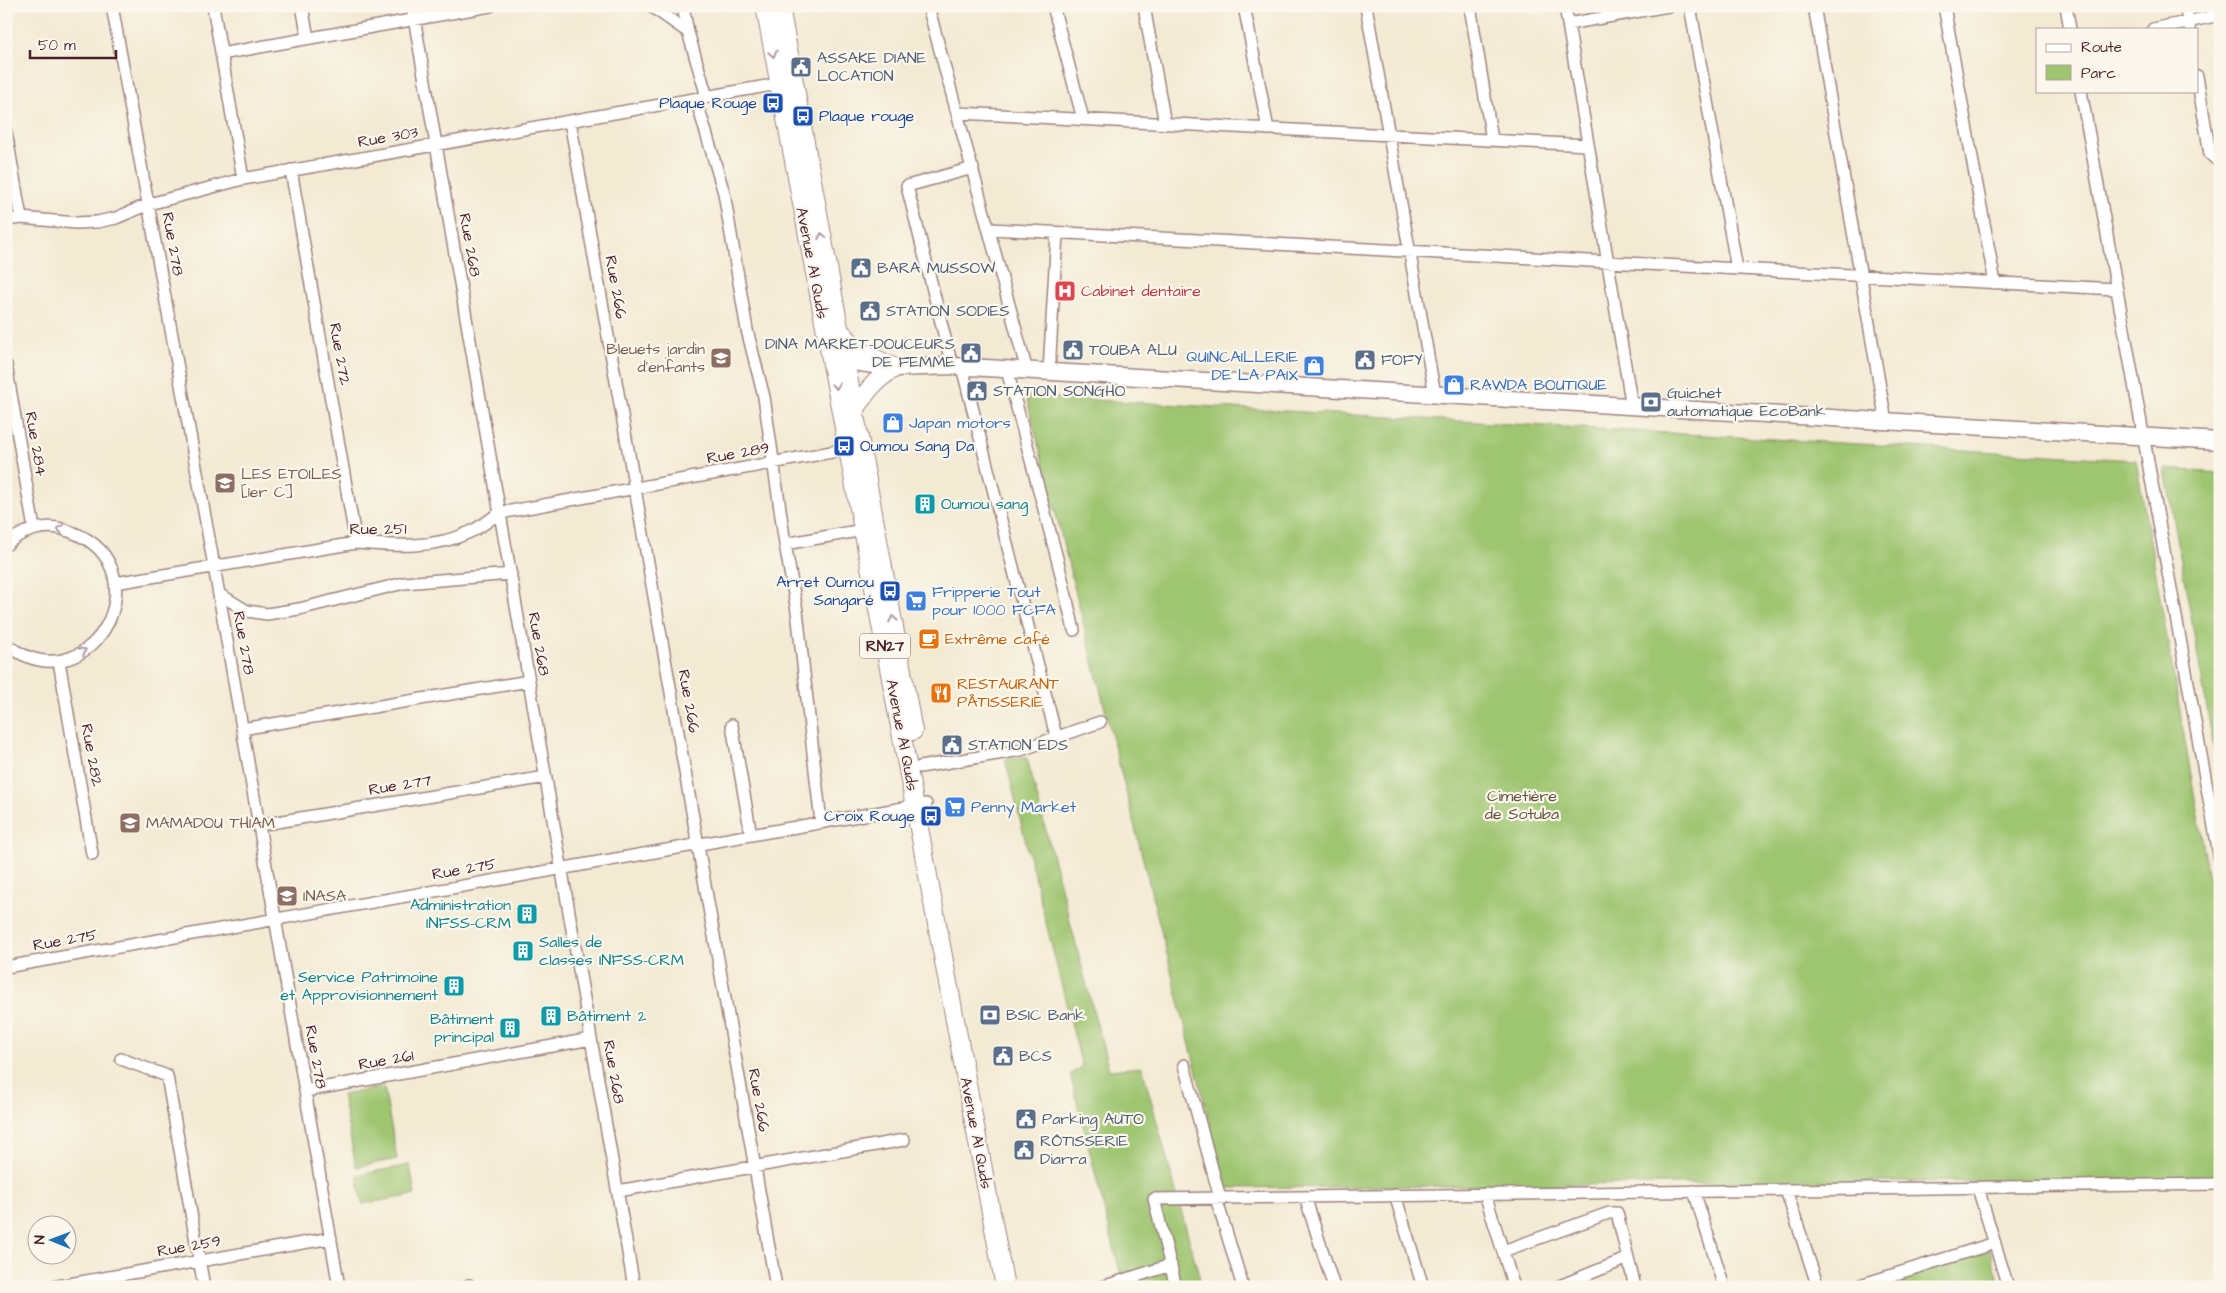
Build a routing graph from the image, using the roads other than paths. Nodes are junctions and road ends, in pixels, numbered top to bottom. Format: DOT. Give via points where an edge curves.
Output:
graph roads {
  1 [pos="112,6"];
  2 [pos="213,6"];
  3 [pos="302,6"];
  4 [pos="412,6"];
  5 [pos="490,6"];
  6 [pos="651,6"];
  7 [pos="682,6"];
  8 [pos="765,6"];
  9 [pos="780,6"];
  10 [pos="928,6"];
  11 [pos="1053,6"];
  12 [pos="1144,6"];
  13 [pos="1244,6"];
  14 [pos="1366,6"];
  15 [pos="1470,6"];
  16 [pos="1565,6"];
  17 [pos="1668,6"];
  18 [pos="1690,6"];
  19 [pos="1814,6"];
  20 [pos="1944,6"];
  21 [pos="2066,6"];
  22 [pos="2185,6"];
  23 [pos="2220,16"];
  24 [pos="414,20"];
  25 [pos="1568,24"];
  26 [pos="2189,25"];
  27 [pos="2070,28"];
  28 [pos="2162,28"];
  29 [pos="688,32"];
  30 [pos="308,38"];
  31 [pos="221,54"];
  32 [pos="2198,82"];
  33 [pos="778,84"];
  34 [pos="2081,92"];
  35 [pos="701,98"];
  36 [pos="958,113"];
  37 [pos="1083,119"];
  38 [pos="570,121"];
  39 [pos="1165,124"];
  40 [pos="1268,129"];
  41 [pos="6,132"];
  42 [pos="1389,136"];
  43 [pos="1492,140"];
  44 [pos="436,144"];
  45 [pos="1588,145"];
  46 [pos="2220,159"];
  47 [pos="973,168"];
  48 [pos="291,170"];
  49 [pos="243,179"];
  50 [pos="149,204"];
  51 [pos="21,218"];
  52 [pos="6,220"];
  53 [pos="990,229"];
  54 [pos="1057,233"];
  55 [pos="1410,252"];
  56 [pos="1607,262"];
  57 [pos="1737,269"];
  58 [pos="1860,275"];
  59 [pos="1995,282"];
  60 [pos="2116,289"];
  61 [pos="840,331"];
  62 [pos="838,360"];
  63 [pos="6,365"];
  64 [pos="957,367"];
  65 [pos="895,368"];
  66 [pos="1007,370"];
  67 [pos="1026,371"];
  68 [pos="1049,372"];
  69 [pos="1436,395"];
  70 [pos="1632,407"];
  71 [pos="855,412"];
  72 [pos="1886,422"];
  73 [pos="2143,437"];
  74 [pos="2220,441"];
  75 [pos="848,449"];
  76 [pos="774,463"];
  77 [pos="635,488"];
  78 [pos="500,514"];
  79 [pos="34,529"];
  80 [pos="863,530"];
  81 [pos="356,543"];
  82 [pos="785,544"];
  83 [pos="6,545"];
  84 [pos="214,566"];
  85 [pos="511,574"];
  86 [pos="115,583"];
  87 [pos="219,594"];
  88 [pos="1074,630"];
  89 [pos="6,644"];
  90 [pos="59,661"];
  91 [pos="529,681"];
  92 [pos="1100,722"];
  93 [pos="732,725"];
  94 [pos="242,729"];
  95 [pos="1056,736"];
  96 [pos="920,767"];
  97 [pos="546,777"];
  98 [pos="921,805"];
  99 [pos="821,823"];
  100 [pos="259,825"];
  101 [pos="751,835"];
  102 [pos="698,845"];
  103 [pos="92,854"];
  104 [pos="2220,860"];
  105 [pos="562,869"];
  106 [pos="276,919"];
  107 [pos="6,967"];
  108 [pos="591,1039"];
  109 [pos="121,1059"];
  110 [pos="1184,1065"];
  111 [pos="305,1091"];
  112 [pos="904,1140"];
  113 [pos="755,1166"];
  114 [pos="2220,1184"];
  115 [pos="1978,1188"];
  116 [pos="1786,1190"];
  117 [pos="618,1191"];
  118 [pos="1694,1191"];
  119 [pos="1485,1194"];
  120 [pos="1395,1195"];
  121 [pos="1305,1197"];
  122 [pos="1218,1198"];
  123 [pos="331,1238"];
  124 [pos="1995,1243"];
  125 [pos="1503,1251"];
  126 [pos="1626,1259"];
  127 [pos="200,1261"];
  128 [pos="1171,1265"];
  129 [pos="52,1287"];
  130 [pos="204,1287"];
  131 [pos="339,1287"];
  132 [pos="634,1287"];
  133 [pos="776,1287"];
  134 [pos="1005,1287"];
  135 [pos="1015,1287"];
  136 [pos="1102,1287"];
  137 [pos="1176,1287"];
  138 [pos="1243,1287"];
  139 [pos="1334,1287"];
  140 [pos="1422,1287"];
  141 [pos="1514,1287"];
  142 [pos="1557,1287"];
  143 [pos="1634,1287"];
  144 [pos="1724,1287"];
  145 [pos="1818,1287"];
  146 [pos="1854,1287"];
  147 [pos="2008,1287"];
  1 -- 50 [label="street, Rue 278"];
  2 -- 31 [label="street"];
  3 -- 30 [label="street"];
  4 -- 24 [label="street, Rue 268"];
  5 -- 24 [label="street"];
  6 -- 29 [label="street"];
  7 -- 29 [label="street"];
  8 -- 33 [label="main road, Avenue Al Quds / RN27, one-way"];
  61 -- 9 [label="main road, Avenue Al Quds / RN27, one-way"];
  10 -- 36 [label="street"];
  11 -- 37 [label="street"];
  12 -- 39 [label="street"];
  13 -- 40 [label="street"];
  14 -- 42 [label="street"];
  15 -- 43 [label="street"];
  16 -- 25 [label="street"];
  17 -- 25 [label="street"];
  18 -- 57 [label="street"];
  19 -- 58 [label="street"];
  20 -- 59 [label="street"];
  21 -- 27 [label="street"];
  22 -- 26 [label="street"];
  23 -- 26 [label="street"];
  24 -- 30 [label="street"];
  24 -- 44 [label="street, Rue 268"];
  25 -- 45 [label="street"];
  26 -- 28 [label="street"];
  29 -- 35 [label="street"];
  30 -- 31 [label="street"];
  31 -- 49 [label="street"];
  32 -- 46 [label="street" via="2210,154"];
  33 -- 35 [label="street, Rue 303"];
  33 -- 62 [label="main road, Avenue Al Quds / RN27"];
  34 -- 60 [label="street"];
  35 -- 38 [label="street, Rue 303"];
  35 -- 76 [label="street" via="724,193"];
  36 -- 37 [label="street"];
  36 -- 47 [label="street"];
  37 -- 39 [label="street"];
  38 -- 44 [label="street, Rue 303"];
  38 -- 77 [label="street, Rue 266"];
  39 -- 40 [label="street"];
  40 -- 42 [label="street"];
  41 -- 51 [label="street"];
  42 -- 43 [label="street"];
  42 -- 55 [label="street"];
  43 -- 45 [label="street"];
  44 -- 48 [label="street, Rue 303"];
  44 -- 78 [label="street, Rue 268"];
  45 -- 56 [label="street"];
  47 -- 53 [label="street"];
  47 -- 64 [label="street" via="907,186"];
  48 -- 49 [label="street, Rue 303"];
  48 -- 81 [label="street, Rue 272"];
  49 -- 50 [label="street, Rue 303"];
  50 -- 51 [label="street, Rue 303" via="97,222"];
  50 -- 84 [label="street, Rue 278"];
  51 -- 52 [label="street, Rue 303"];
  53 -- 54 [label="street"];
  53 -- 67 [label="street"];
  54 -- 55 [label="street"];
  54 -- 68 [label="street"];
  55 -- 56 [label="street"];
  55 -- 69 [label="street"];
  56 -- 57 [label="street"];
  56 -- 70 [label="street"];
  57 -- 58 [label="street"];
  58 -- 59 [label="street"];
  58 -- 72 [label="street"];
  59 -- 60 [label="street"];
  60 -- 73 [label="street"];
  61 -- 62 [label="main road, Avenue Al Quds / RN27"];
  61 -- 65 [label="main road" via="859,352"];
  62 -- 65 [label="street"];
  62 -- 71 [label="main road, Avenue Al Quds / RN27"];
  62 -- 75 [label="main road, Avenue Al Quds / RN27, one-way"];
  63 -- 79 [label="street, Rue 284"];
  64 -- 65 [label="street"];
  64 -- 66 [label="street"];
  64 -- 95 [label="street"];
  65 -- 71 [label="main road" via="869,388"];
  66 -- 67 [label="street"];
  66 -- 88 [label="street"];
  67 -- 68 [label="street"];
  68 -- 69 [label="street"];
  69 -- 70 [label="street"];
  70 -- 72 [label="street"];
  96 -- 71 [label="main road, Avenue Al Quds / RN27, one-way"];
  72 -- 73 [label="street"];
  73 -- 74 [label="street"];
  73 -- 104 [label="street"];
  75 -- 76 [label="street, Rue 289"];
  75 -- 80 [label="main road, Avenue Al Quds / RN27"];
  76 -- 77 [label="street, Rue 289"];
  76 -- 82 [label="street"];
  77 -- 78 [label="street, Rue 251"];
  77 -- 102 [label="street, Rue 266"];
  78 -- 81 [label="street, Rue 251" via="470,532 430,544 392,546"];
  78 -- 85 [label="street, Rue 268"];
  79 -- 83 [label="street"];
  86 -- 79 [label="street, one-way" via="108,562 95,545 77,533 56,527"];
  80 -- 82 [label="street"];
  80 -- 98 [label="main road, Avenue Al Quds / RN27"];
  81 -- 84 [label="street, Rue 251"];
  82 -- 99 [label="street" via="798,611"];
  84 -- 86 [label="street, Rue 251"];
  84 -- 87 [label="street, Rue 278"];
  85 -- 87 [label="street" via="404,583 267,614 246,611"];
  85 -- 91 [label="street, Rue 268"];
  90 -- 86 [label="street, one-way" via="79,654 96,642 109,625 116,604"];
  87 -- 94 [label="street, Rue 278"];
  89 -- 90 [label="street" via="18,653 38,660"];
  90 -- 103 [label="street, Rue 282"];
  91 -- 94 [label="street"];
  91 -- 97 [label="street, Rue 268"];
  92 -- 95 [label="street"];
  93 -- 101 [label="street"];
  94 -- 100 [label="street, Rue 278"];
  95 -- 96 [label="street" via="1021,750"];
  96 -- 98 [label="main road, Avenue Al Quds / RN27"];
  97 -- 100 [label="street, Rue 277"];
  97 -- 105 [label="street, Rue 268"];
  98 -- 99 [label="street, Rue 275"];
  98 -- 134 [label="main road, Avenue Al Quds / RN27"];
  98 -- 135 [label="main road, Avenue Al Quds / RN27"];
  99 -- 101 [label="street, Rue 275"];
  100 -- 106 [label="street, Rue 278"];
  101 -- 102 [label="street, Rue 275"];
  102 -- 105 [label="street, Rue 275"];
  102 -- 113 [label="street, Rue 266"];
  105 -- 106 [label="street, Rue 275"];
  105 -- 108 [label="street, Rue 268"];
  106 -- 107 [label="street, Rue 275"];
  106 -- 111 [label="street, Rue 278"];
  108 -- 111 [label="street, Rue 261"];
  108 -- 117 [label="street, Rue 268"];
  109 -- 127 [label="street" via="167,1076"];
  110 -- 122 [label="street"];
  111 -- 123 [label="street, Rue 278"];
  112 -- 113 [label="street"];
  113 -- 117 [label="street"];
  113 -- 133 [label="street, Rue 266"];
  114 -- 115 [label="street"];
  115 -- 116 [label="street"];
  115 -- 124 [label="street"];
  116 -- 118 [label="street"];
  116 -- 145 [label="street"];
  117 -- 132 [label="street, Rue 268"];
  118 -- 119 [label="street"];
  118 -- 144 [label="street"];
  119 -- 120 [label="street"];
  119 -- 125 [label="street"];
  120 -- 121 [label="street"];
  120 -- 140 [label="street"];
  121 -- 122 [label="street"];
  121 -- 139 [label="street"];
  122 -- 128 [label="street" via="1154,1198"];
  122 -- 138 [label="street"];
  123 -- 127 [label="street, Rue 259"];
  123 -- 131 [label="street, Rue 278"];
  124 -- 146 [label="street"];
  124 -- 147 [label="street"];
  125 -- 126 [label="street" via="1609,1213 1617,1213"];
  125 -- 141 [label="street"];
  126 -- 142 [label="street"];
  126 -- 143 [label="street"];
  127 -- 129 [label="street, Rue 259"];
  127 -- 130 [label="street"];
  128 -- 136 [label="street"];
  128 -- 137 [label="street"];
}
